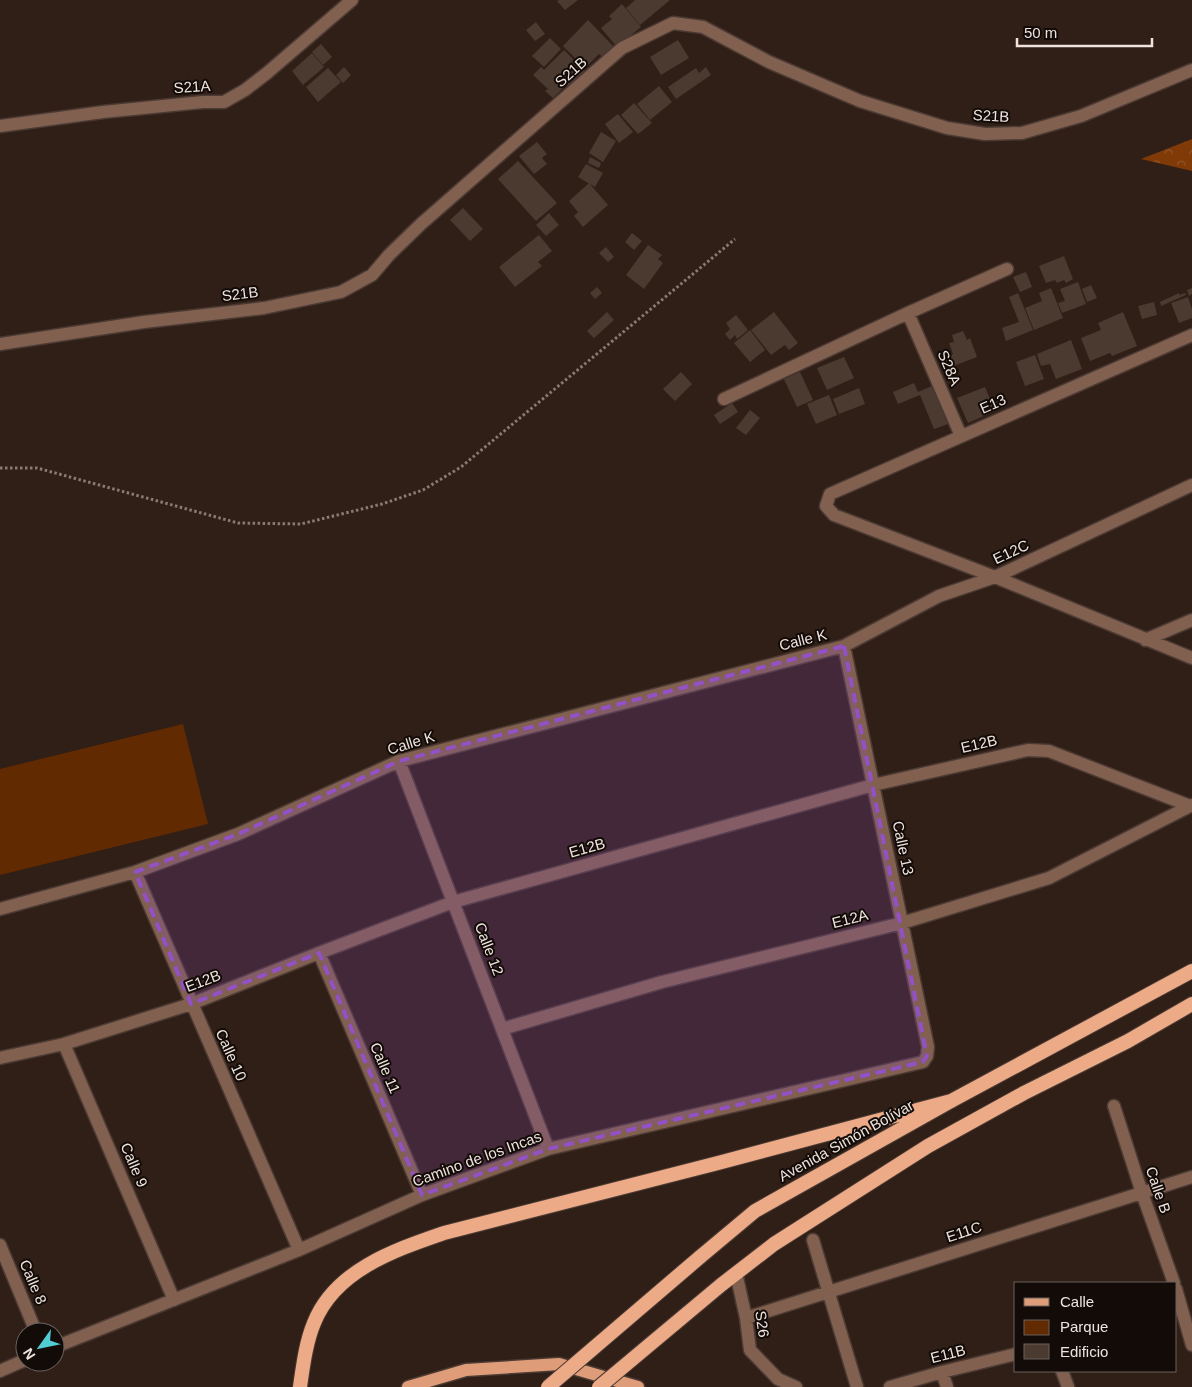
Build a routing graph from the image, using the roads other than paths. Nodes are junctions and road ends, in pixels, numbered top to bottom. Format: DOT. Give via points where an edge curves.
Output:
graph roads {
  1 [pos="352,0"];
  2 [pos="1192,70"];
  3 [pos="0,126"];
  4 [pos="1007,270"];
  5 [pos="908,313"];
  6 [pos="1192,335"];
  7 [pos="0,344"];
  8 [pos="724,398"];
  9 [pos="961,436"];
  10 [pos="1192,485"];
  11 [pos="995,577"];
  12 [pos="1192,620"];
  13 [pos="1145,640"];
  14 [pos="844,646"];
  15 [pos="1192,658"];
  16 [pos="399,761"];
  17 [pos="873,785"];
  18 [pos="1191,805"];
  19 [pos="135,872"];
  20 [pos="453,902"];
  21 [pos="0,910"];
  22 [pos="902,923"];
  23 [pos="319,952"];
  24 [pos="1192,971"];
  25 [pos="191,1004"];
  26 [pos="1192,1004"];
  27 [pos="502,1030"];
  28 [pos="64,1044"];
  29 [pos="927,1056"];
  30 [pos="0,1058"];
  31 [pos="951,1101"];
  32 [pos="1114,1106"];
  33 [pos="548,1149"];
  34 [pos="1192,1177"];
  35 [pos="1142,1193"];
  36 [pos="422,1195"];
  37 [pos="813,1240"];
  38 [pos="0,1245"];
  39 [pos="299,1250"];
  40 [pos="736,1273"];
  41 [pos="1174,1282"];
  42 [pos="829,1292"];
  43 [pos="1181,1297"];
  44 [pos="174,1300"];
  45 [pos="746,1318"];
  46 [pos="32,1322"];
  47 [pos="65,1343"];
  48 [pos="1192,1345"];
  49 [pos="1014,1354"];
  50 [pos="15,1364"];
  51 [pos="0,1370"];
  52 [pos="942,1372"];
  53 [pos="1062,1372"];
  54 [pos="300,1387"];
  55 [pos="408,1387"];
  56 [pos="548,1387"];
  57 [pos="599,1387"];
  58 [pos="638,1387"];
  59 [pos="796,1387"];
  60 [pos="857,1387"];
  61 [pos="890,1387"];
  62 [pos="947,1387"];
  63 [pos="1068,1387"];
  1 -- 3 [label="street, S21A" via="267,73 224,102 104,112"];
  2 -- 7 [label="street, S21B" via="1081,116 1022,133 985,134 947,128 860,101 769,62 703,27 673,23 622,48 421,224 372,275 341,292 264,308"];
  4 -- 5 [label="street"];
  5 -- 8 [label="street"];
  5 -- 9 [label="street, S28A"];
  6 -- 9 [label="street, E13"];
  9 -- 11 [label="street, E13" via="830,494 826,506 834,515"];
  10 -- 11 [label="street, E12C"];
  11 -- 13 [label="street"];
  11 -- 14 [label="street, E12C" via="939,596"];
  12 -- 13 [label="street"];
  13 -- 15 [label="street"];
  14 -- 16 [label="street, Calle K"];
  14 -- 17 [label="street, Calle 13"];
  16 -- 19 [label="street, Calle K" via="238,834"];
  16 -- 20 [label="street, Calle 12"];
  17 -- 18 [label="street, E12B" via="1028,750 1049,751"];
  17 -- 20 [label="street, E12B"];
  17 -- 22 [label="street, Calle 13"];
  18 -- 22 [label="street, E12A" via="1049,878"];
  19 -- 21 [label="street, Calle K"];
  19 -- 25 [label="street, Calle 10"];
  20 -- 23 [label="street, E12B"];
  20 -- 27 [label="street, Calle 12"];
  22 -- 27 [label="street, E12A" via="662,982"];
  22 -- 29 [label="street, Calle 13" via="928,1047"];
  23 -- 25 [label="street, E12B"];
  23 -- 36 [label="street, Calle 11"];
  24 -- 31 [label="highway, Avenida Simón Bolívar"];
  25 -- 28 [label="street, E12B"];
  25 -- 39 [label="street, Calle 10"];
  26 -- 40 [label="highway" via="928,1146 774,1244"];
  27 -- 33 [label="street, Calle 12"];
  28 -- 30 [label="street, E12B"];
  28 -- 44 [label="street, Calle 9"];
  29 -- 33 [label="street, Camino de los Incas" via="923,1062"];
  31 -- 54 [label="highway" via="444,1233 407,1246 373,1261 354,1274 324,1304 314,1323"];
  31 -- 56 [label="highway, Avenida Simón Bolívar, bridge" via="755,1211"];
  32 -- 35 [label="street, Calle B"];
  33 -- 36 [label="street, Camino de los Incas"];
  34 -- 35 [label="street, E11C"];
  35 -- 41 [label="street, Calle B"];
  35 -- 42 [label="street, E11C"];
  36 -- 39 [label="street, Camino de los Incas"];
  37 -- 42 [label="street"];
  38 -- 46 [label="street, Calle 8"];
  39 -- 44 [label="street, Camino de los Incas"];
  40 -- 45 [label="street, S26"];
  40 -- 57 [label="highway, bridge"];
  42 -- 45 [label="street, E11C"];
  42 -- 60 [label="street"];
  43 -- 48 [label="street"];
  44 -- 47 [label="street, Camino de los Incas"];
  45 -- 59 [label="street, S26" via="750,1350 778,1379"];
  49 -- 52 [label="street, E11B"];
  50 -- 51 [label="street"];
  52 -- 61 [label="street, E11B"];
  52 -- 62 [label="street"];
  53 -- 63 [label="street"];
  55 -- 58 [label="main road" via="466,1370 559,1364"];
}
